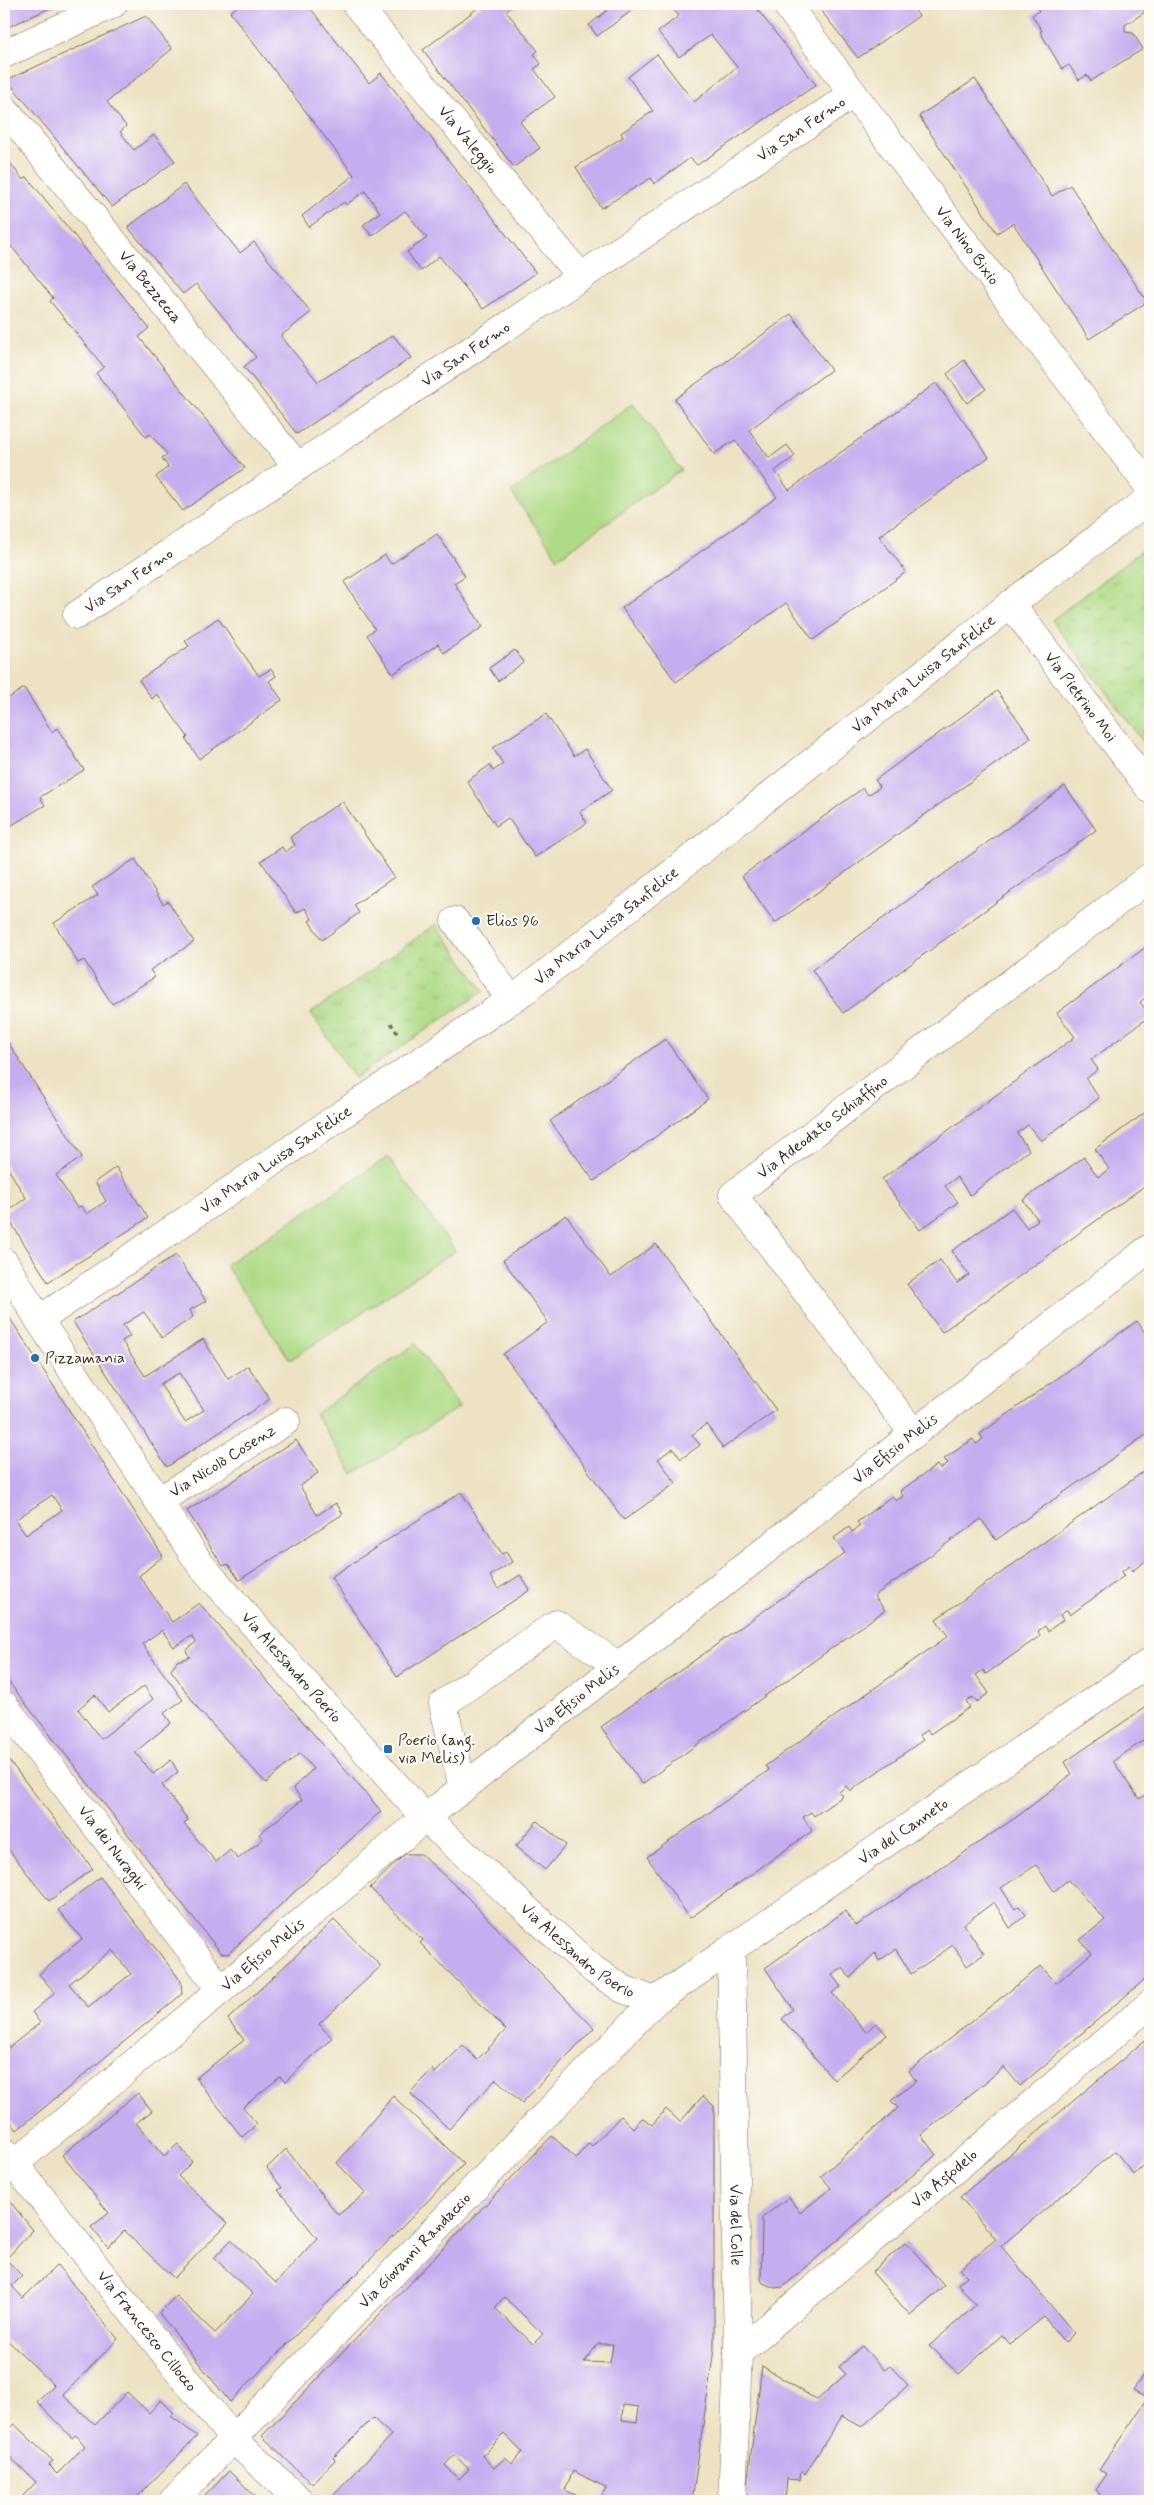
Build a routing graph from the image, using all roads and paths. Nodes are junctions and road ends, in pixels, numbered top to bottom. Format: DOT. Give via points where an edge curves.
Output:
graph roads {
  1 [pos="113,4"];
  2 [pos="356,4"];
  3 [pos="786,4"];
  4 [pos="4,54"];
  5 [pos="853,94"];
  6 [pos="4,108"];
  7 [pos="581,277"];
  8 [pos="298,466"];
  9 [pos="1150,488"];
  10 [pos="1150,498"];
  11 [pos="1011,604"];
  12 [pos="77,615"];
  13 [pos="1150,789"];
  14 [pos="1150,877"];
  15 [pos="455,921"];
  16 [pos="511,1000"];
  17 [pos="1150,1248"];
  18 [pos="4,1262"];
  19 [pos="39,1320"];
  20 [pos="286,1420"];
  21 [pos="914,1434"];
  22 [pos="159,1501"];
  23 [pos="1150,1662"];
  24 [pos="619,1666"];
  25 [pos="4,1705"];
  26 [pos="463,1788"];
  27 [pos="425,1818"];
  28 [pos="731,1949"];
  29 [pos="221,1990"];
  30 [pos="655,2001"];
  31 [pos="1150,2004"];
  32 [pos="9,2157"];
  33 [pos="738,2353"];
  34 [pos="233,2440"];
  35 [pos="172,2501"];
  36 [pos="300,2501"];
  37 [pos="732,2501"];
  1 -- 4 [label="street"];
  2 -- 7 [label="street, Via Valeggio"];
  3 -- 5 [label="street, Via Nino Bixio"];
  5 -- 7 [label="street, Via San Fermo"];
  5 -- 9 [label="street, Via Nino Bixio"];
  6 -- 8 [label="street, Via Bezzecca"];
  7 -- 8 [label="street, Via San Fermo"];
  8 -- 12 [label="street, Via San Fermo"];
  10 -- 11 [label="street, Via Maria Luisa Sanfelice"];
  11 -- 13 [label="street, Via Pietrino Moi"];
  11 -- 16 [label="street, Via Maria Luisa Sanfelice"];
  14 -- 21 [label="street, Via Adeodato Schiaffino" via="733,1195"];
  15 -- 16 [label="street"];
  16 -- 19 [label="street, Via Maria Luisa Sanfelice"];
  17 -- 21 [label="street, Via Efisio Melis"];
  18 -- 19 [label="street, Via Alessandro Poerio"];
  19 -- 22 [label="street, Via Alessandro Poerio"];
  20 -- 22 [label="street, Via Nicolò Cosenz"];
  21 -- 24 [label="street, Via Efisio Melis"];
  22 -- 27 [label="street, Via Alessandro Poerio" via="200,1564"];
  23 -- 28 [label="street, Via del Canneto"];
  24 -- 26 [label="street, Via Efisio Melis"];
  24 -- 26 [label="street" via="556,1624 443,1704"];
  25 -- 29 [label="street, Via dei Nuraghi"];
  26 -- 27 [label="street, Via Efisio Melis"];
  27 -- 29 [label="street, Via Efisio Melis"];
  27 -- 30 [label="street, Via Alessandro Poerio" via="594,1970 623,1988"];
  28 -- 30 [label="street, Via del Canneto"];
  28 -- 33 [label="street, Via del Colle"];
  29 -- 32 [label="street, Via Efisio Melis"];
  30 -- 34 [label="street, Via Giovanni Randaccio"];
  31 -- 33 [label="street, Via Asfodelo"];
  32 -- 34 [label="street, Via Francesco Cillocco"];
  33 -- 37 [label="street, Via del Colle"];
  34 -- 35 [label="street, Via Giovanni Randaccio"];
  34 -- 36 [label="street, Via Francesco Cillocco"];
}
